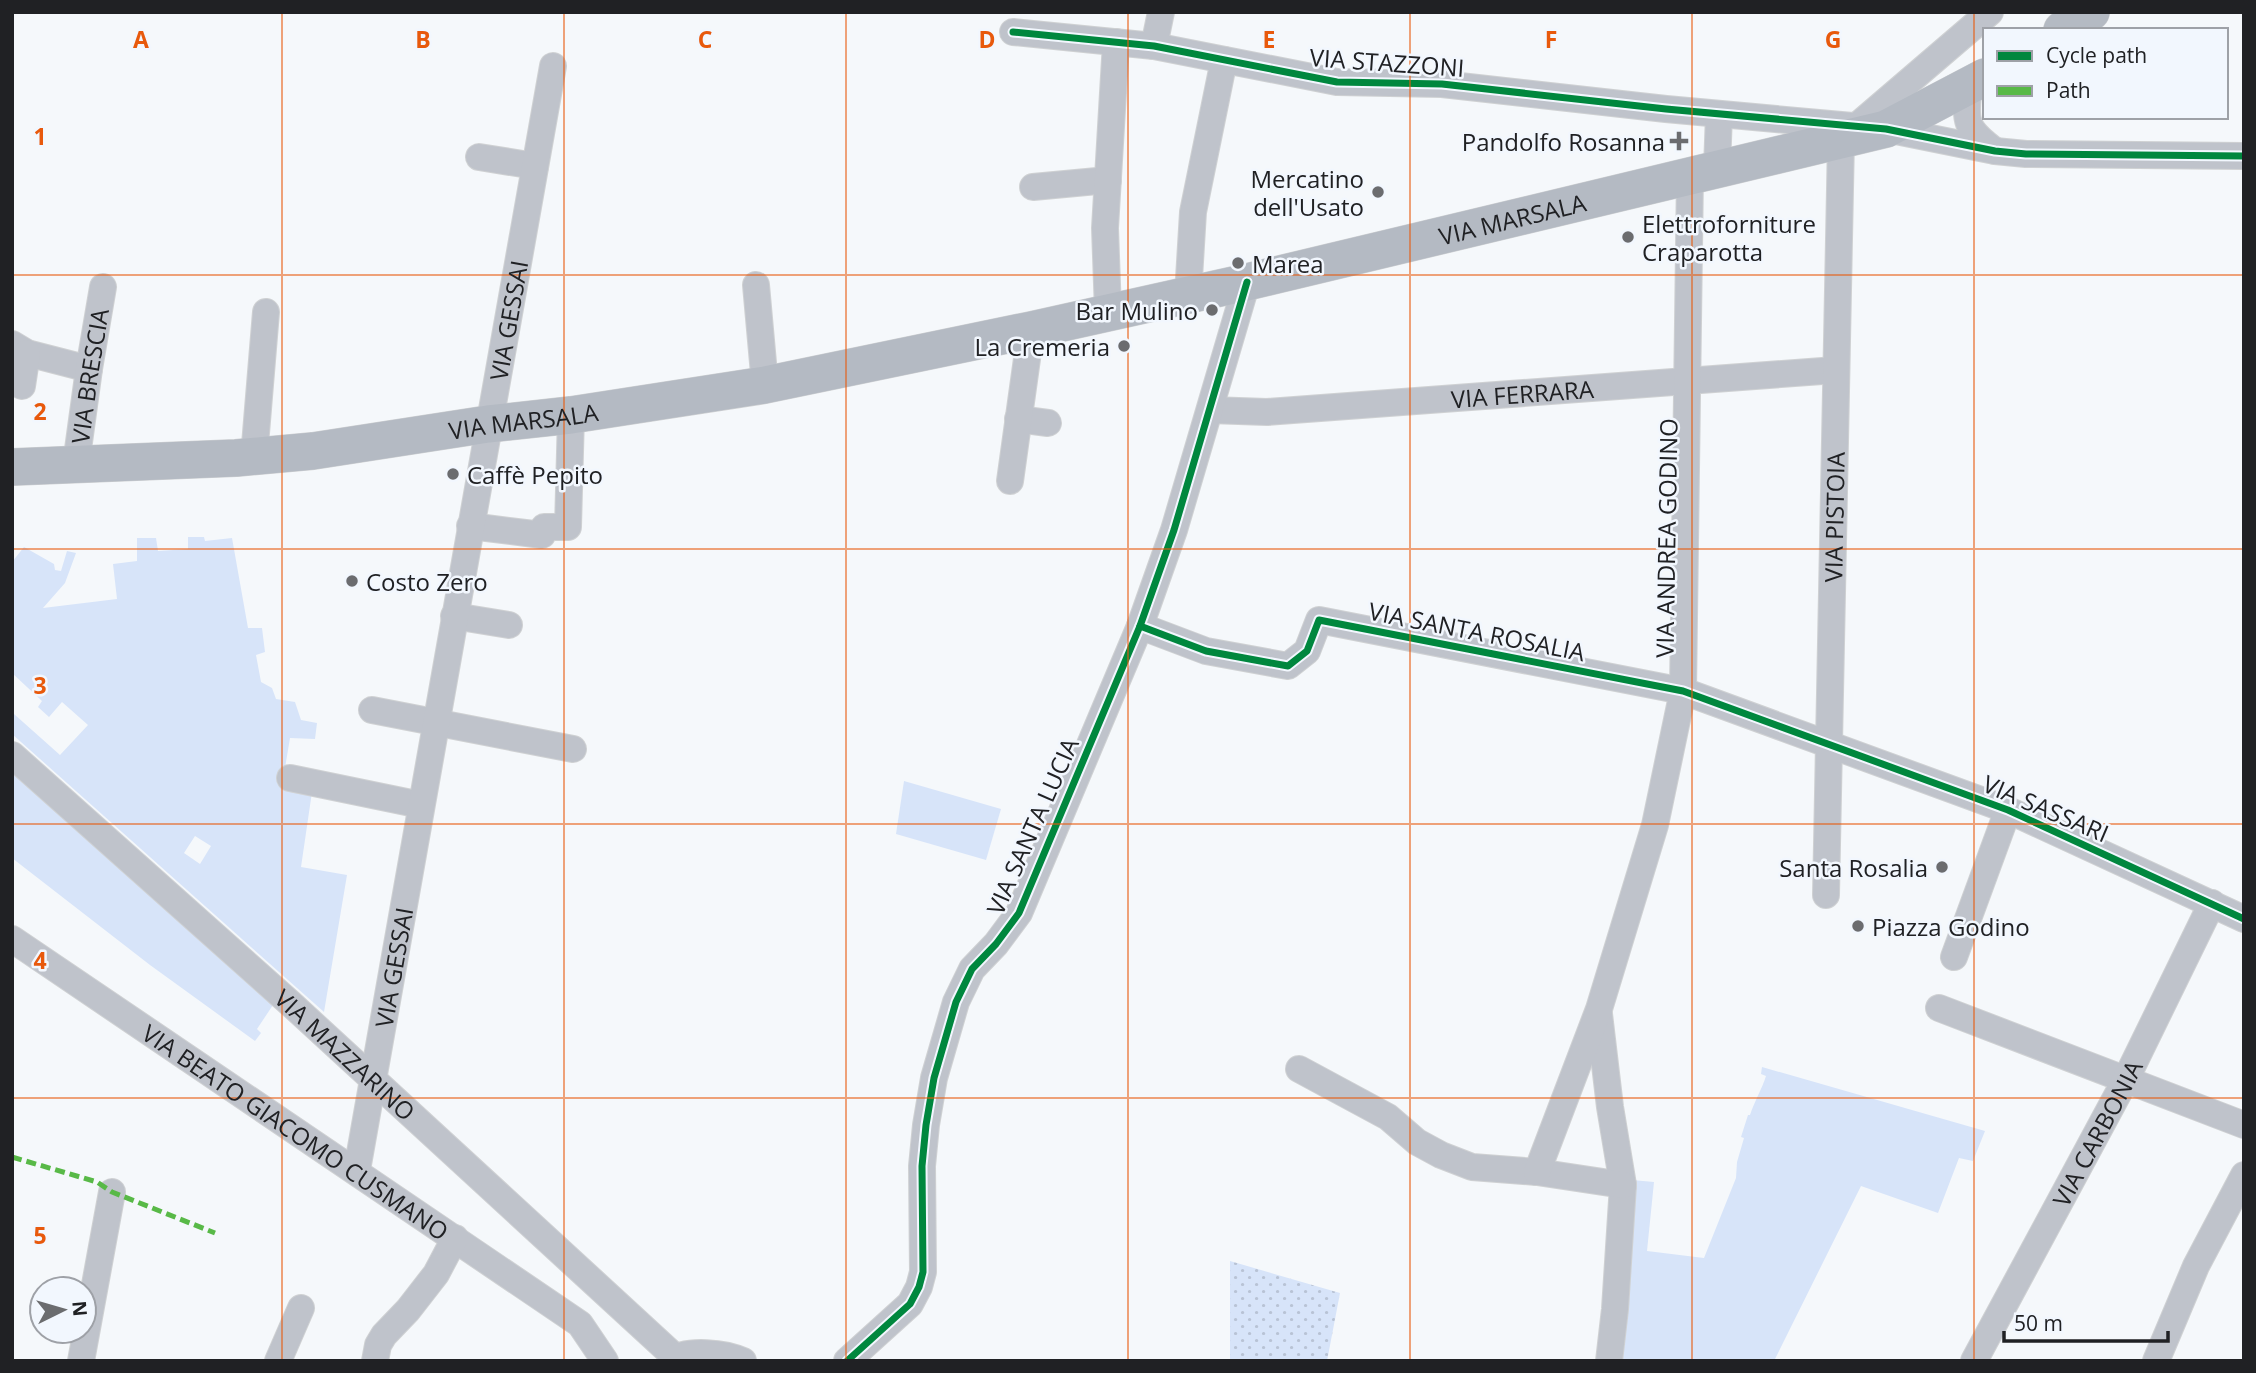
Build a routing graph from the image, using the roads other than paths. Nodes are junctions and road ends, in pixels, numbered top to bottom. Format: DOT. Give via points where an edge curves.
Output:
graph roads {
  1 [pos="1161,12"];
  2 [pos="1990,12"];
  3 [pos="2091,12"];
  4 [pos="2065,28"];
  5 [pos="1013,32"];
  6 [pos="1116,42"];
  7 [pos="1154,46"];
  8 [pos="1224,60"];
  9 [pos="552,66"];
  10 [pos="1977,82"];
  11 [pos="1719,114"];
  12 [pos="1857,133"];
  13 [pos="1995,151"];
  14 [pos="2244,156"];
  15 [pos="479,157"];
  16 [pos="535,166"];
  17 [pos="1704,172"];
  18 [pos="1108,180"];
  19 [pos="1033,187"];
  20 [pos="1247,282"];
  21 [pos="755,285"];
  22 [pos="103,287"];
  23 [pos="1188,295"];
  24 [pos="266,312"];
  25 [pos="1108,312"];
  26 [pos="1031,330"];
  27 [pos="20,348"];
  28 [pos="89,369"];
  29 [pos="1836,370"];
  30 [pos="1687,381"];
  31 [pos="765,385"];
  32 [pos="22,386"];
  33 [pos="1210,410"];
  34 [pos="571,415"];
  35 [pos="1018,419"];
  36 [pos="1048,423"];
  37 [pos="488,424"];
  38 [pos="254,457"];
  39 [pos="76,464"];
  40 [pos="15,471"];
  41 [pos="1010,481"];
  42 [pos="470,526"];
  43 [pos="454,616"];
  44 [pos="509,625"];
  45 [pos="1140,625"];
  46 [pos="1683,691"];
  47 [pos="372,710"];
  48 [pos="436,723"];
  49 [pos="1829,744"];
  50 [pos="573,749"];
  51 [pos="12,755"];
  52 [pos="290,778"];
  53 [pos="421,805"];
  54 [pos="2008,810"];
  55 [pos="1826,895"];
  56 [pos="2212,903"];
  57 [pos="2244,919"];
  58 [pos="12,939"];
  59 [pos="1954,957"];
  60 [pos="1599,1009"];
  61 [pos="1939,1009"];
  62 [pos="1299,1069"];
  63 [pos="373,1079"];
  64 [pos="2126,1079"];
  65 [pos="2244,1125"];
  66 [pos="357,1170"];
  67 [pos="1537,1172"];
  68 [pos="2244,1175"];
  69 [pos="1623,1185"];
  70 [pos="112,1192"];
  71 [pos="455,1238"];
  72 [pos="301,1308"];
  73 [pos="596,1357"];
  74 [pos="673,1359"];
  75 [pos="82,1361"];
  76 [pos="278,1361"];
  77 [pos="375,1361"];
  78 [pos="626,1361"];
  79 [pos="743,1361"];
  80 [pos="847,1361"];
  81 [pos="1609,1361"];
  82 [pos="1974,1361"];
  83 [pos="2156,1361"];
  1 -- 7 [label="street"];
  2 -- 12 [label="street"];
  3 -- 4 [label="main road"];
  5 -- 6 [label="street, VIA STAZZONI"];
  6 -- 7 [label="street, VIA STAZZONI"];
  6 -- 18 [label="street"];
  7 -- 8 [label="street, VIA STAZZONI"];
  8 -- 11 [label="street, VIA STAZZONI" via="1337,82 1442,84"];
  8 -- 23 [label="street" via="1193,212"];
  9 -- 16 [label="street, VIA GESSAI"];
  10 -- 12 [label="main road, VIA MARSALA"];
  10 -- 13 [label="street" via="1965,114 1974,135"];
  11 -- 12 [label="street, VIA STAZZONI"];
  11 -- 17 [label="street"];
  12 -- 13 [label="street, VIA STAZZONI"];
  12 -- 17 [label="main road, VIA MARSALA"];
  12 -- 29 [label="street, VIA PISTOIA"];
  13 -- 14 [label="street, VIA STAZZONI"];
  15 -- 16 [label="street"];
  16 -- 37 [label="street, VIA GESSAI"];
  17 -- 20 [label="main road, VIA MARSALA"];
  17 -- 30 [label="street, VIA ANDREA GODINO"];
  18 -- 19 [label="street"];
  18 -- 25 [label="street"];
  20 -- 23 [label="main road, VIA MARSALA"];
  20 -- 33 [label="street, VIA SANTA LUCIA"];
  21 -- 31 [label="street"];
  22 -- 28 [label="street, VIA BRESCIA"];
  23 -- 25 [label="main road, VIA MARSALA"];
  24 -- 38 [label="street"];
  25 -- 26 [label="main road, VIA MARSALA"];
  26 -- 31 [label="main road, VIA MARSALA"];
  26 -- 35 [label="street"];
  27 -- 28 [label="street"];
  27 -- 32 [label="street"];
  28 -- 39 [label="street, VIA BRESCIA"];
  29 -- 30 [label="street, VIA FERRARA"];
  29 -- 49 [label="street, VIA PISTOIA"];
  30 -- 33 [label="street, VIA FERRARA" via="1267,412"];
  30 -- 46 [label="street, VIA ANDREA GODINO"];
  31 -- 34 [label="main road, VIA MARSALA"];
  33 -- 45 [label="street, VIA SANTA LUCIA"];
  34 -- 37 [label="main road, VIA MARSALA"];
  34 -- 42 [label="street" via="568,527 544,527 542,535"];
  35 -- 36 [label="street"];
  35 -- 41 [label="street"];
  37 -- 38 [label="main road, VIA MARSALA"];
  37 -- 42 [label="street, VIA GESSAI"];
  38 -- 39 [label="main road, VIA MARSALA"];
  39 -- 40 [label="main road, VIA MARSALA"];
  42 -- 43 [label="street, VIA GESSAI"];
  43 -- 44 [label="street"];
  43 -- 48 [label="street, VIA GESSAI"];
  45 -- 46 [label="street, VIA SANTA ROSALIA" via="1206,650 1288,666 1307,651 1319,620"];
  45 -- 80 [label="street, VIA SANTA LUCIA" via="1019,913 972,969 956,1002 926,1125 919,1287 910,1304"];
  46 -- 49 [label="street, VIA SANTA ROSALIA"];
  46 -- 60 [label="street, VIA ANDREA GODINO" via="1655,825"];
  47 -- 48 [label="street"];
  48 -- 50 [label="street"];
  48 -- 53 [label="street, VIA GESSAI"];
  49 -- 54 [label="street, VIA SASSARI"];
  49 -- 55 [label="street, VIA PISTOIA"];
  51 -- 63 [label="street, VIA MAZZARINO"];
  52 -- 53 [label="street"];
  53 -- 63 [label="street, VIA GESSAI"];
  54 -- 56 [label="street, VIA SASSARI"];
  54 -- 59 [label="street"];
  56 -- 57 [label="street, VIA SASSARI"];
  56 -- 64 [label="street, VIA CARBONIA"];
  58 -- 66 [label="street, VIA BEATO GIACOMO CUSMANO"];
  60 -- 67 [label="street, VIA ANDREA GODINO"];
  60 -- 69 [label="street"];
  61 -- 64 [label="street"];
  62 -- 67 [label="street" via="1388,1117 1441,1155 1472,1167"];
  63 -- 66 [label="street, VIA GESSAI"];
  63 -- 74 [label="street, VIA MAZZARINO"];
  64 -- 65 [label="street"];
  64 -- 82 [label="street, VIA CARBONIA"];
  66 -- 71 [label="street, VIA BEATO GIACOMO CUSMANO"];
  67 -- 69 [label="street"];
  68 -- 83 [label="street" via="2196,1266"];
  69 -- 81 [label="street"];
  70 -- 75 [label="street"];
  71 -- 73 [label="street, VIA BEATO GIACOMO CUSMANO" via="580,1324"];
  71 -- 77 [label="street" via="436,1274 378,1345"];
  72 -- 76 [label="street"];
  73 -- 78 [label="street"];
  74 -- 79 [label="street" via="697,1353 730,1354"];
}
